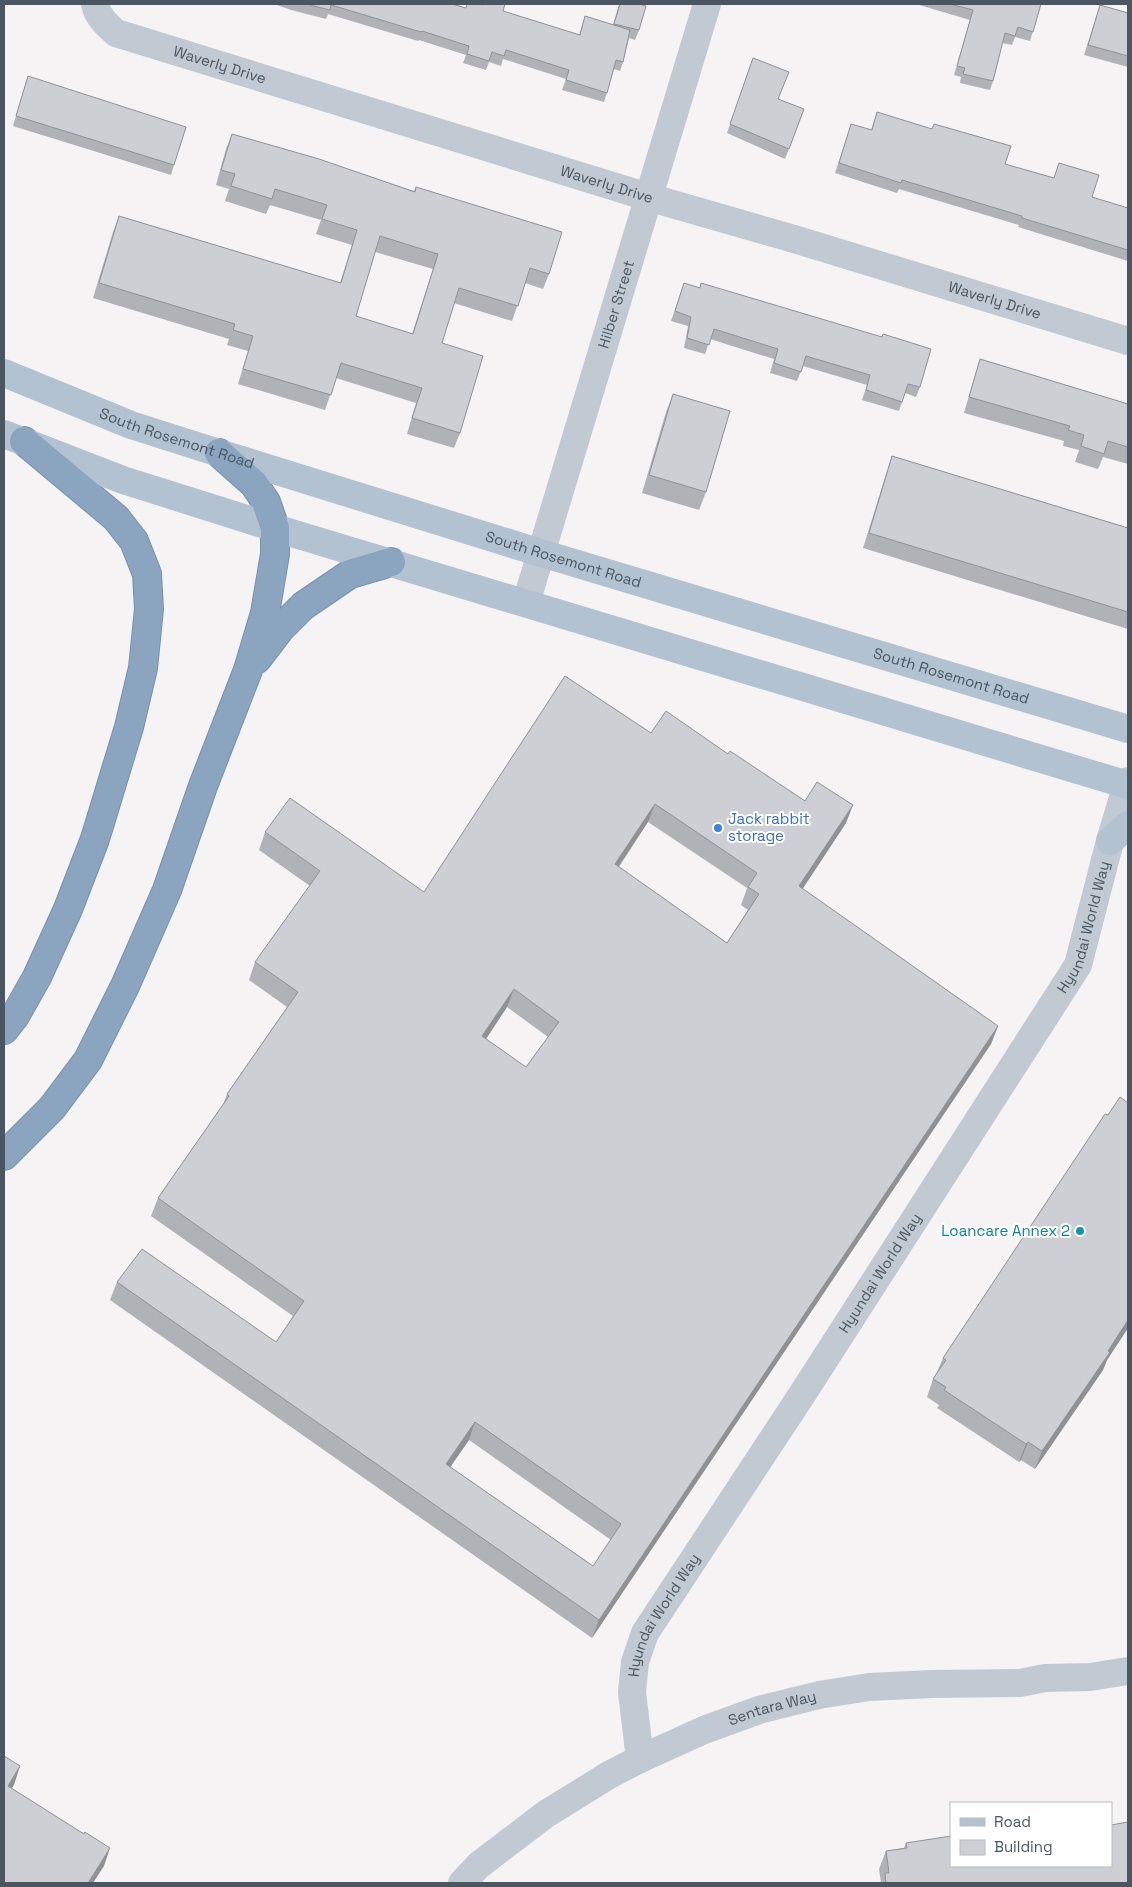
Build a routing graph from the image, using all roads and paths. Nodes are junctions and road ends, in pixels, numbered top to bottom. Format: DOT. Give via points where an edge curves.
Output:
graph roads {
  1 [pos="707,4"];
  2 [pos="95,6"];
  3 [pos="648,197"];
  4 [pos="1128,341"];
  5 [pos="4,373"];
  6 [pos="14,437"];
  7 [pos="219,453"];
  8 [pos="275,528"];
  9 [pos="541,553"];
  10 [pos="390,562"];
  11 [pos="526,603"];
  12 [pos="248,670"];
  13 [pos="1128,728"];
  14 [pos="1128,784"];
  15 [pos="1119,833"];
  16 [pos="4,1030"];
  17 [pos="4,1156"];
  18 [pos="1128,1671"];
  19 [pos="640,1758"];
  20 [pos="462,1883"];
  1 -- 3 [label="street, Hilber Street"];
  2 -- 3 [label="street, Waverly Drive" via="105,24 116,32"];
  3 -- 4 [label="street, Waverly Drive"];
  3 -- 9 [label="street, Hilber Street"];
  5 -- 7 [label="main road, South Rosemont Road" via="131,425"];
  6 -- 8 [label="main road" via="123,480"];
  6 -- 16 [label="highway" via="116,518 134,541 147,574 149,610 143,668 95,839 68,909 36,977"];
  7 -- 8 [label="highway" via="254,484 266,502"];
  7 -- 9 [label="main road, South Rosemont Road"];
  8 -- 10 [label="main road"];
  8 -- 12 [label="highway" via="275,554 265,613"];
  9 -- 11 [label="street, Hilber Street"];
  9 -- 13 [label="main road, South Rosemont Road"];
  10 -- 11 [label="main road"];
  10 -- 12 [label="highway" via="350,574 302,606"];
  11 -- 14 [label="main road"];
  12 -- 17 [label="highway" via="167,890 88,1060 52,1108"];
  14 -- 15 [label="street, Hyundai World Way"];
  15 -- 19 [label="street, Hyundai World Way" via="1078,965 646,1632 635,1662 632,1692"];
  18 -- 19 [label="street, Sentara Way" via="1020,1683 869,1687 819,1695 759,1710"];
  19 -- 20 [label="street, Sentara Way" via="546,1814 479,1865"];
}
